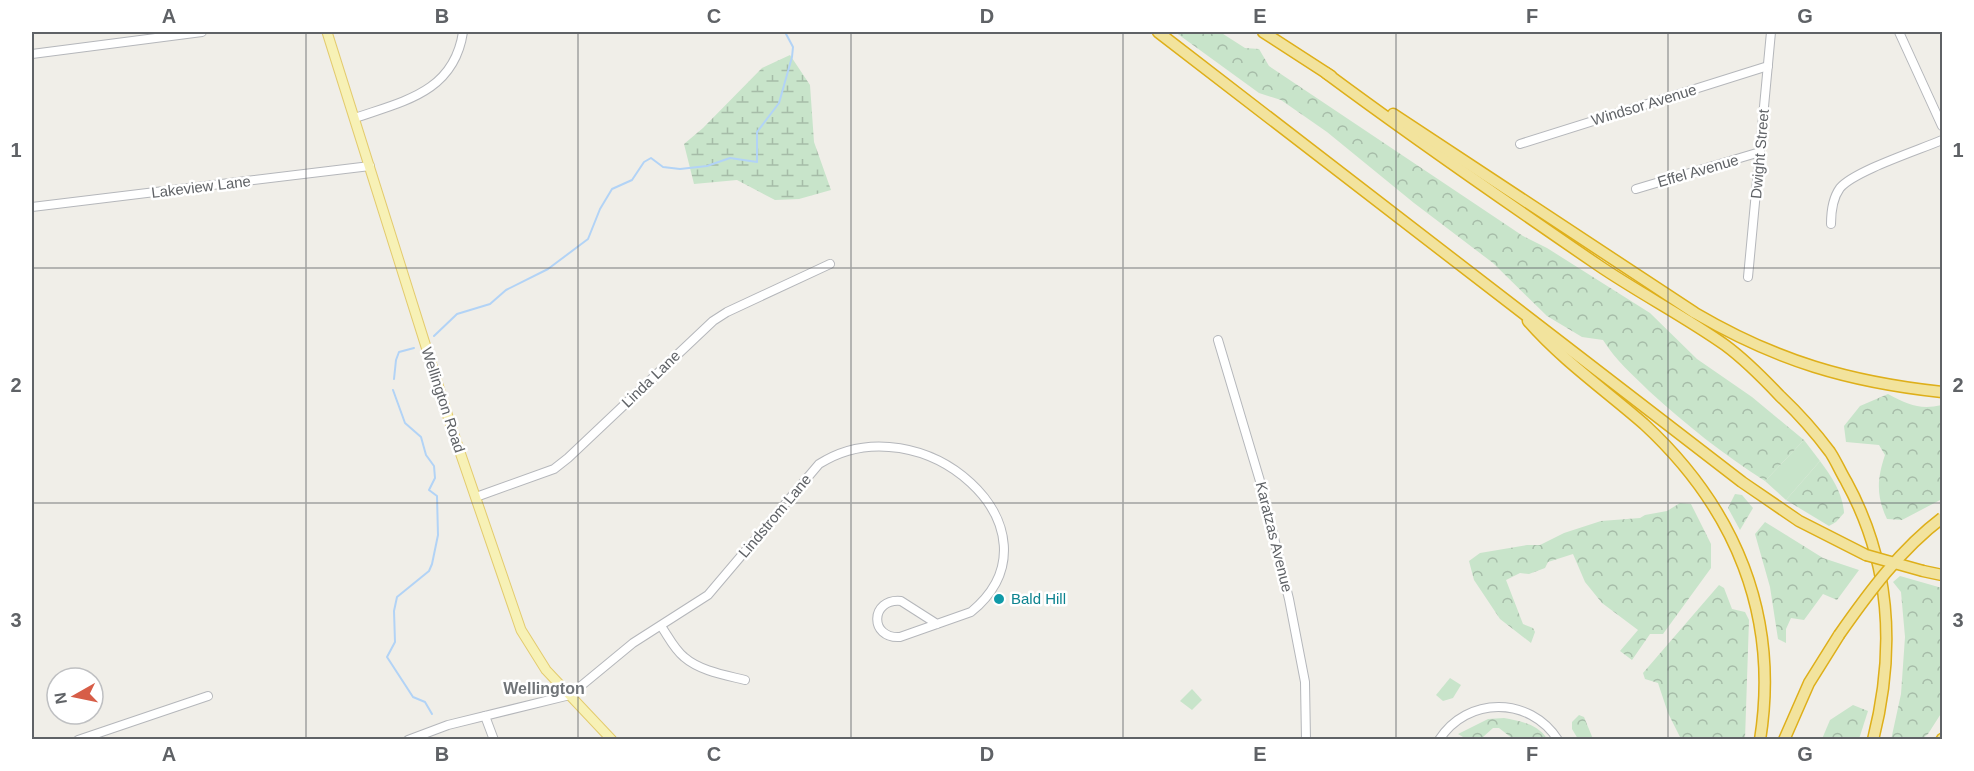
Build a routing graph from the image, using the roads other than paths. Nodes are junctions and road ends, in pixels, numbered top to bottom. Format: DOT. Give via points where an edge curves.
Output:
graph roads {
  1 [pos="202,32"];
  2 [pos="327,32"];
  3 [pos="464,32"];
  4 [pos="1158,32"];
  5 [pos="1263,32"];
  6 [pos="1771,32"];
  7 [pos="1899,32"];
  8 [pos="32,54"];
  9 [pos="1768,66"];
  10 [pos="1326,73"];
  11 [pos="355,117"];
  12 [pos="1942,126"];
  13 [pos="1942,140"];
  14 [pos="1520,144"];
  15 [pos="1760,152"];
  16 [pos="370,166"];
  17 [pos="1636,189"];
  18 [pos="32,207"];
  19 [pos="1831,224"];
  20 [pos="830,264"];
  21 [pos="1748,277"];
  22 [pos="1513,304"];
  23 [pos="1218,340"];
  24 [pos="1942,392"];
  25 [pos="476,497"];
  26 [pos="1942,518"];
  27 [pos="1942,575"];
  28 [pos="937,624"];
  29 [pos="661,626"];
  30 [pos="745,680"];
  31 [pos="570,695"];
  32 [pos="208,696"];
  33 [pos="485,716"];
  34 [pos="78,740"];
  35 [pos="408,740"];
  36 [pos="494,740"];
  37 [pos="612,740"];
  38 [pos="1306,740"];
  39 [pos="1439,740"];
  40 [pos="1558,740"];
  41 [pos="1760,740"];
  42 [pos="1784,740"];
  43 [pos="1873,740"];
  1 -- 8 [label="street"];
  2 -- 11 [label="main road, Wellington Road"];
  3 -- 11 [label="street" via="450,66 426,92"];
  4 -- 22 [label="highway"];
  5 -- 10 [label="highway"];
  6 -- 9 [label="street, Dwight Street"];
  7 -- 12 [label="street"];
  9 -- 14 [label="street, Windsor Avenue"];
  9 -- 15 [label="street, Dwight Street"];
  10 -- 24 [label="highway" via="1695,313 1741,338 1816,369 1896,387"];
  10 -- 43 [label="highway" via="1440,157 1614,276 1725,346 1803,419 1831,454 1858,503 1874,548 1887,632 1881,709"];
  11 -- 16 [label="main road, Wellington Road"];
  13 -- 19 [label="street" via="1845,183 1834,198"];
  15 -- 17 [label="street, Effel Avenue"];
  15 -- 21 [label="street, Dwight Street"];
  16 -- 18 [label="street, Lakeview Lane"];
  16 -- 25 [label="main road, Wellington Road"];
  20 -- 25 [label="street, Linda Lane" via="713,321 554,469"];
  22 -- 27 [label="highway, bridge" via="1769,501 1822,534 1866,555"];
  22 -- 41 [label="highway" via="1544,340 1675,455 1717,510 1734,541 1756,606 1765,676"];
  23 -- 38 [label="street, Karatzas Avenue" via="1260,481 1289,599 1305,681"];
  25 -- 31 [label="main road, Wellington Road" via="526,640 546,670"];
  26 -- 42 [label="highway, bridge" via="1879,581 1839,635 1809,683"];
  28 -- 28 [label="street, Lindstrom Lane" via="901,601 888,602 877,617 879,628 894,638"];
  28 -- 29 [label="street, Lindstrom Lane" via="971,612 993,588 1003,553 997,520 978,489 951,466 908,450 876,446 857,448 819,464 720,583 702,600"];
  29 -- 30 [label="street" via="689,660"];
  29 -- 31 [label="street, Lindstrom Lane" via="623,650"];
  31 -- 33 [label="street"];
  31 -- 37 [label="main road, Wellington Road"];
  32 -- 34 [label="street"];
  33 -- 35 [label="street"];
  33 -- 36 [label="street"];
  39 -- 40 [label="street" via="1452,723 1466,714 1498,706 1532,714"];
}
